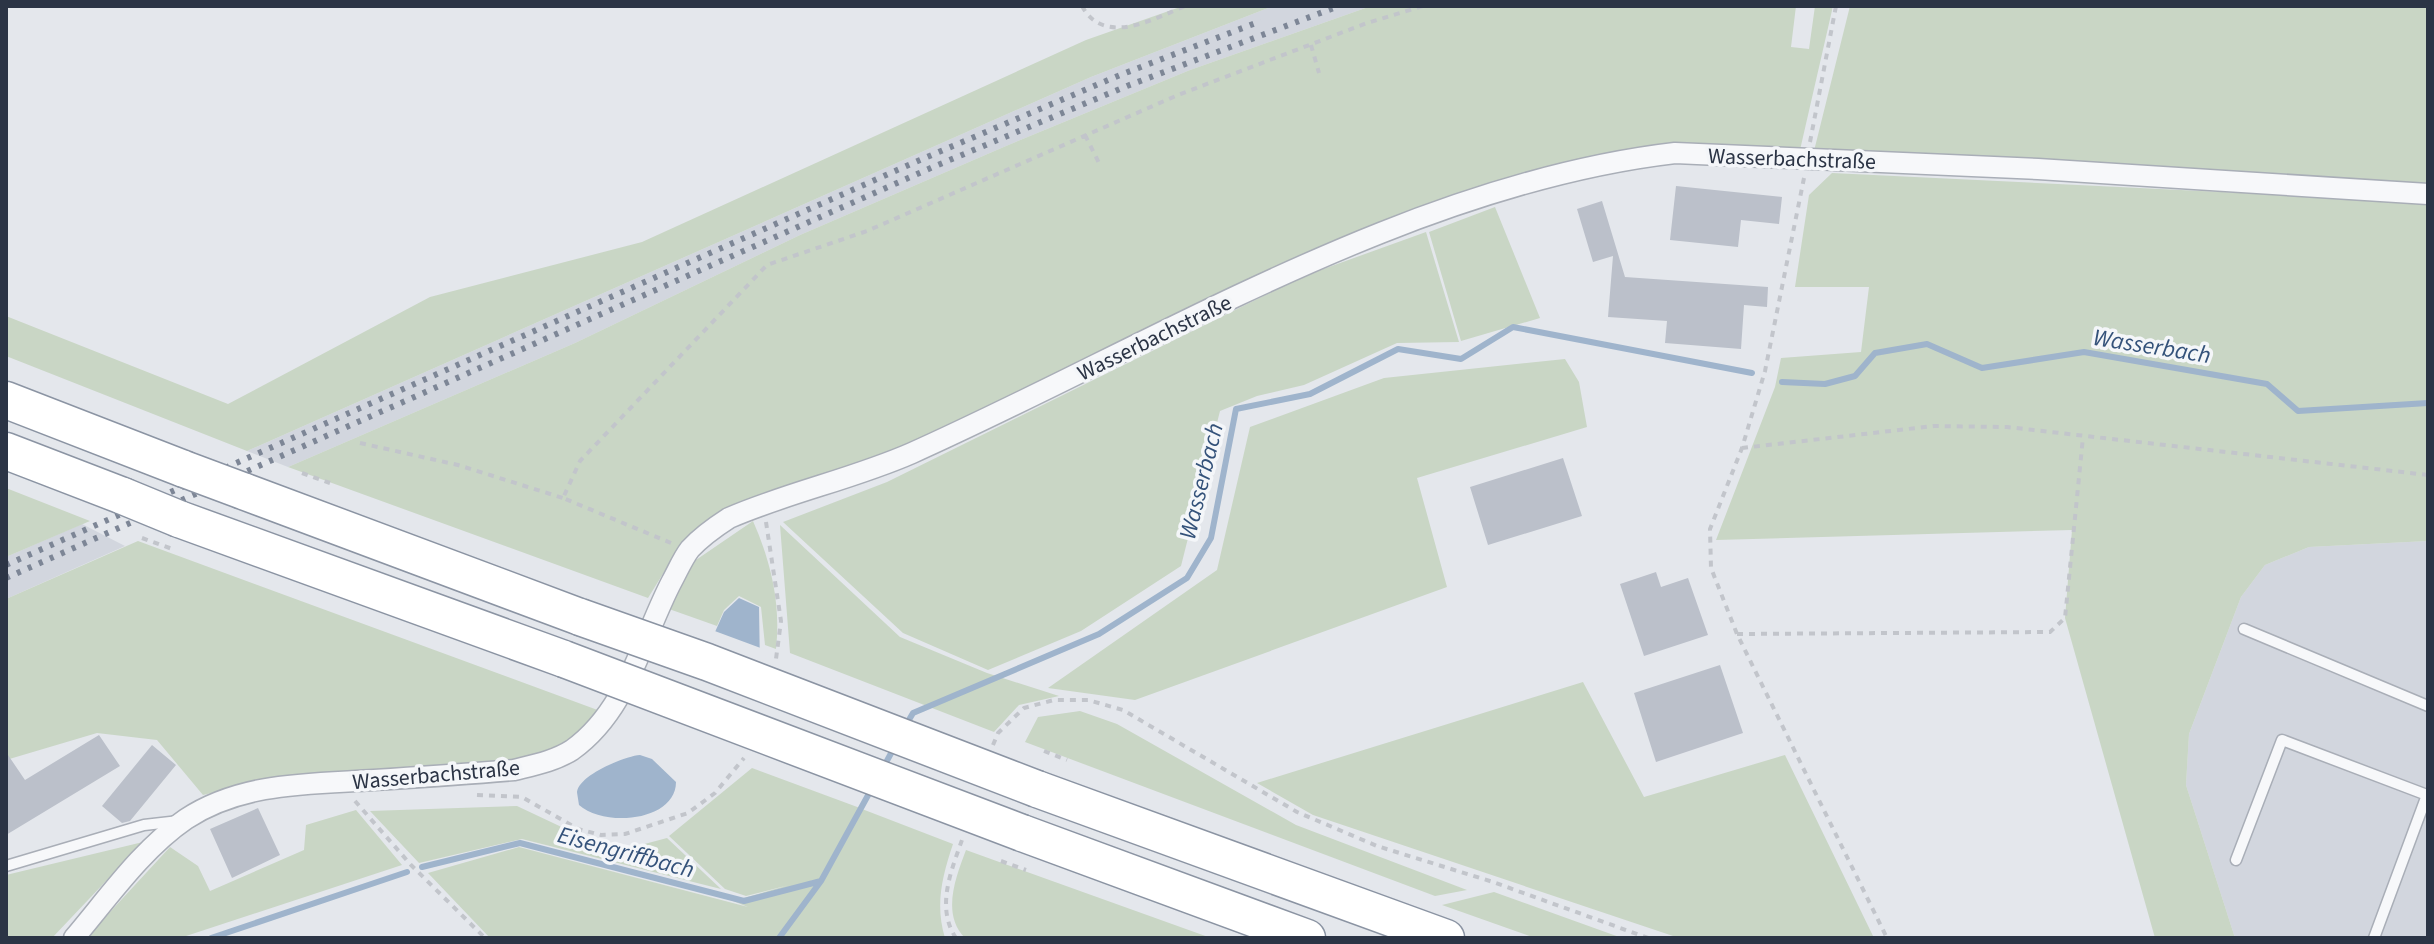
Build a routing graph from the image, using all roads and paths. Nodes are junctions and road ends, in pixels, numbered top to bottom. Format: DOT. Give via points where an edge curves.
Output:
graph roads {
  1 [pos="1082,6"];
  2 [pos="1185,6"];
  3 [pos="1423,6"];
  4 [pos="1836,6"];
  5 [pos="1311,45"];
  6 [pos="1319,73"];
  7 [pos="1085,135"];
  8 [pos="1807,158"];
  9 [pos="1101,167"];
  10 [pos="2428,194"];
  11 [pos="6,400"];
  12 [pos="2083,437"];
  13 [pos="360,443"];
  14 [pos="1742,448"];
  15 [pos="6,451"];
  16 [pos="302,473"];
  17 [pos="2428,475"];
  18 [pos="330,483"];
  19 [pos="563,498"];
  20 [pos="762,504"];
  21 [pos="177,534"];
  22 [pos="142,538"];
  23 [pos="688,552"];
  24 [pos="2244,629"];
  25 [pos="1737,634"];
  26 [pos="775,664"];
  27 [pos="2428,706"];
  28 [pos="993,747"];
  29 [pos="1044,751"];
  30 [pos="747,755"];
  31 [pos="1067,760"];
  32 [pos="343,782"];
  33 [pos="470,795"];
  34 [pos="2428,795"];
  35 [pos="185,820"];
  36 [pos="963,835"];
  37 [pos="1011,847"];
  38 [pos="2236,860"];
  39 [pos="6,866"];
  40 [pos="1026,870"];
  41 [pos="74,938"];
  42 [pos="485,938"];
  43 [pos="956,938"];
  44 [pos="1307,938"];
  45 [pos="1446,938"];
  46 [pos="1648,938"];
  47 [pos="1887,938"];
  48 [pos="2374,938"];
  1 -- 2 [label="path" via="1108,27 1124,29"];
  3 -- 5 [label="path"];
  4 -- 8 [label="path"];
  5 -- 6 [label="path"];
  5 -- 7 [label="path"];
  7 -- 9 [label="path"];
  7 -- 19 [label="path" via="867,231 767,265 580,461"];
  8 -- 10 [label="street, Wasserbachstraße"];
  8 -- 14 [label="path" via="1765,371"];
  8 -- 20 [label="street, Wasserbachstraße" via="1675,153 1622,159 1510,188 1266,283 910,454"];
  11 -- 45 [label="highway, bridge"];
  12 -- 14 [label="path" via="2007,427 1934,426"];
  12 -- 17 [label="path"];
  12 -- 25 [label="path" via="2065,618 2050,632"];
  13 -- 19 [label="path" via="458,465"];
  14 -- 25 [label="path" via="1716,506 1709,550"];
  15 -- 21 [label="highway, bridge" via="123,496"];
  16 -- 18 [label="path"];
  19 -- 23 [label="path"];
  20 -- 23 [label="street, Wasserbachstraße" via="704,534"];
  20 -- 26 [label="path" via="781,621"];
  21 -- 22 [label="path"];
  21 -- 37 [label="highway, bridge" via="564,659"];
  23 -- 32 [label="street, Wasserbachstraße" via="657,609 629,679 602,723 571,750 514,770"];
  24 -- 27 [label="lane"];
  25 -- 47 [label="path"];
  28 -- 46 [label="path" via="998,733 1024,708 1054,700 1111,706 1297,812 1377,846"];
  29 -- 31 [label="path"];
  30 -- 33 [label="path" via="715,793 688,813 625,834 578,829 522,797"];
  32 -- 35 [label="street, Wasserbachstraße" via="255,790"];
  32 -- 42 [label="path" via="363,814"];
  34 -- 38 [label="lane" via="2282,740"];
  34 -- 48 [label="lane"];
  35 -- 39 [label="lane" via="144,825"];
  35 -- 41 [label="street, Wasserbachstraße" via="139,862"];
  36 -- 43 [label="path" via="946,901 946,917"];
  37 -- 40 [label="path"];
  37 -- 44 [label="highway"];
}
